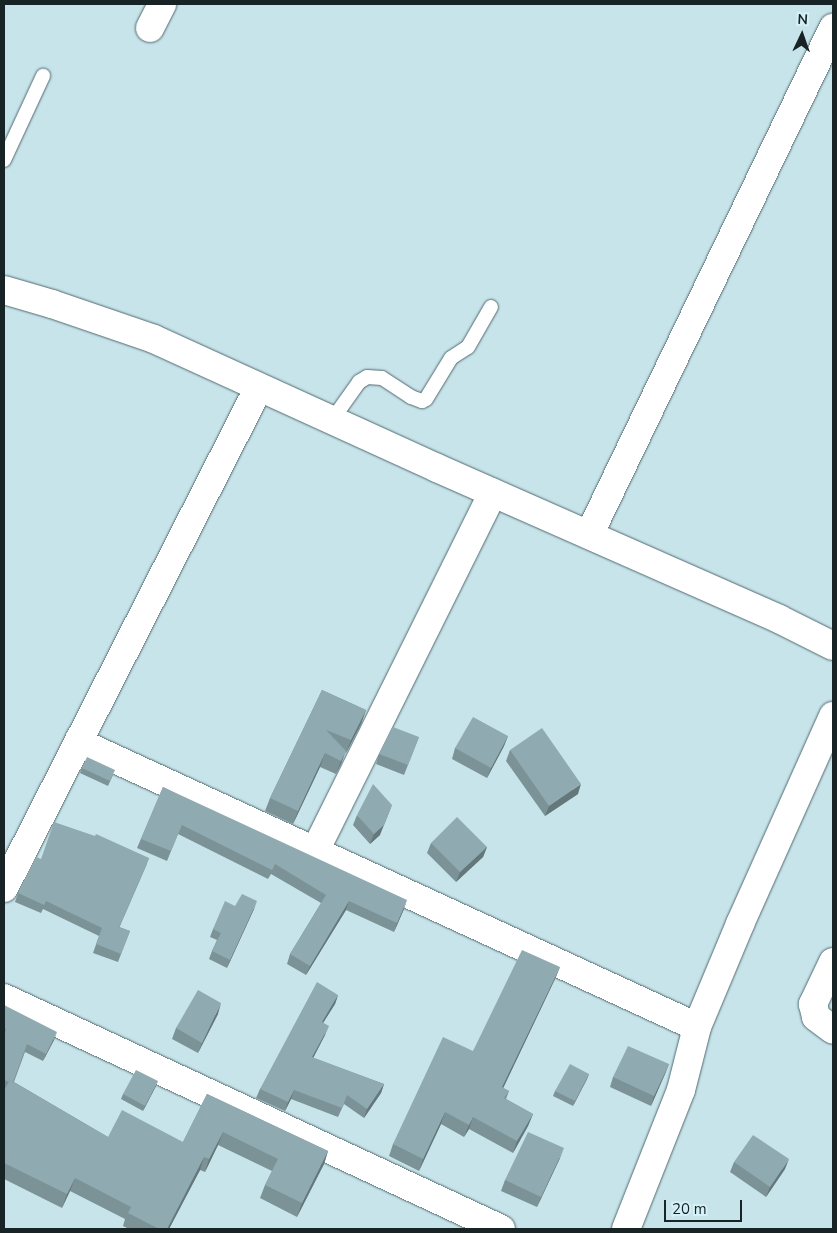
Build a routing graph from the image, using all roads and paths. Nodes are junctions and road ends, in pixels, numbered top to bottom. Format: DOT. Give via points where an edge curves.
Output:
graph roads {
  1 [pos="162,4"];
  2 [pos="150,28"];
  3 [pos="833,28"];
  4 [pos="43,76"];
  5 [pos="4,160"];
  6 [pos="4,290"];
  7 [pos="491,307"];
  8 [pos="259,387"];
  9 [pos="332,420"];
  10 [pos="493,493"];
  11 [pos="589,535"];
  12 [pos="833,646"];
  13 [pos="833,716"];
  14 [pos="78,742"];
  15 [pos="315,851"];
  16 [pos="4,888"];
  17 [pos="833,962"];
  18 [pos="4,998"];
  19 [pos="697,1027"];
  20 [pos="833,1030"];
  21 [pos="501,1229"];
  22 [pos="626,1229"];
  1 -- 2 [label="street"];
  3 -- 11 [label="street"];
  4 -- 5 [label="lane"];
  6 -- 8 [label="street" via="154,339"];
  7 -- 9 [label="lane" via="468,347 452,358 426,399 422,401 411,397 382,378 367,377 359,382"];
  8 -- 9 [label="street"];
  8 -- 14 [label="street"];
  9 -- 10 [label="street"];
  10 -- 11 [label="street"];
  10 -- 15 [label="street"];
  11 -- 12 [label="street"];
  13 -- 19 [label="street"];
  14 -- 15 [label="street"];
  14 -- 16 [label="street"];
  15 -- 19 [label="street"];
  17 -- 20 [label="street" via="812,1004 816,1017"];
  18 -- 21 [label="street"];
  19 -- 22 [label="street" via="681,1090"];
}
